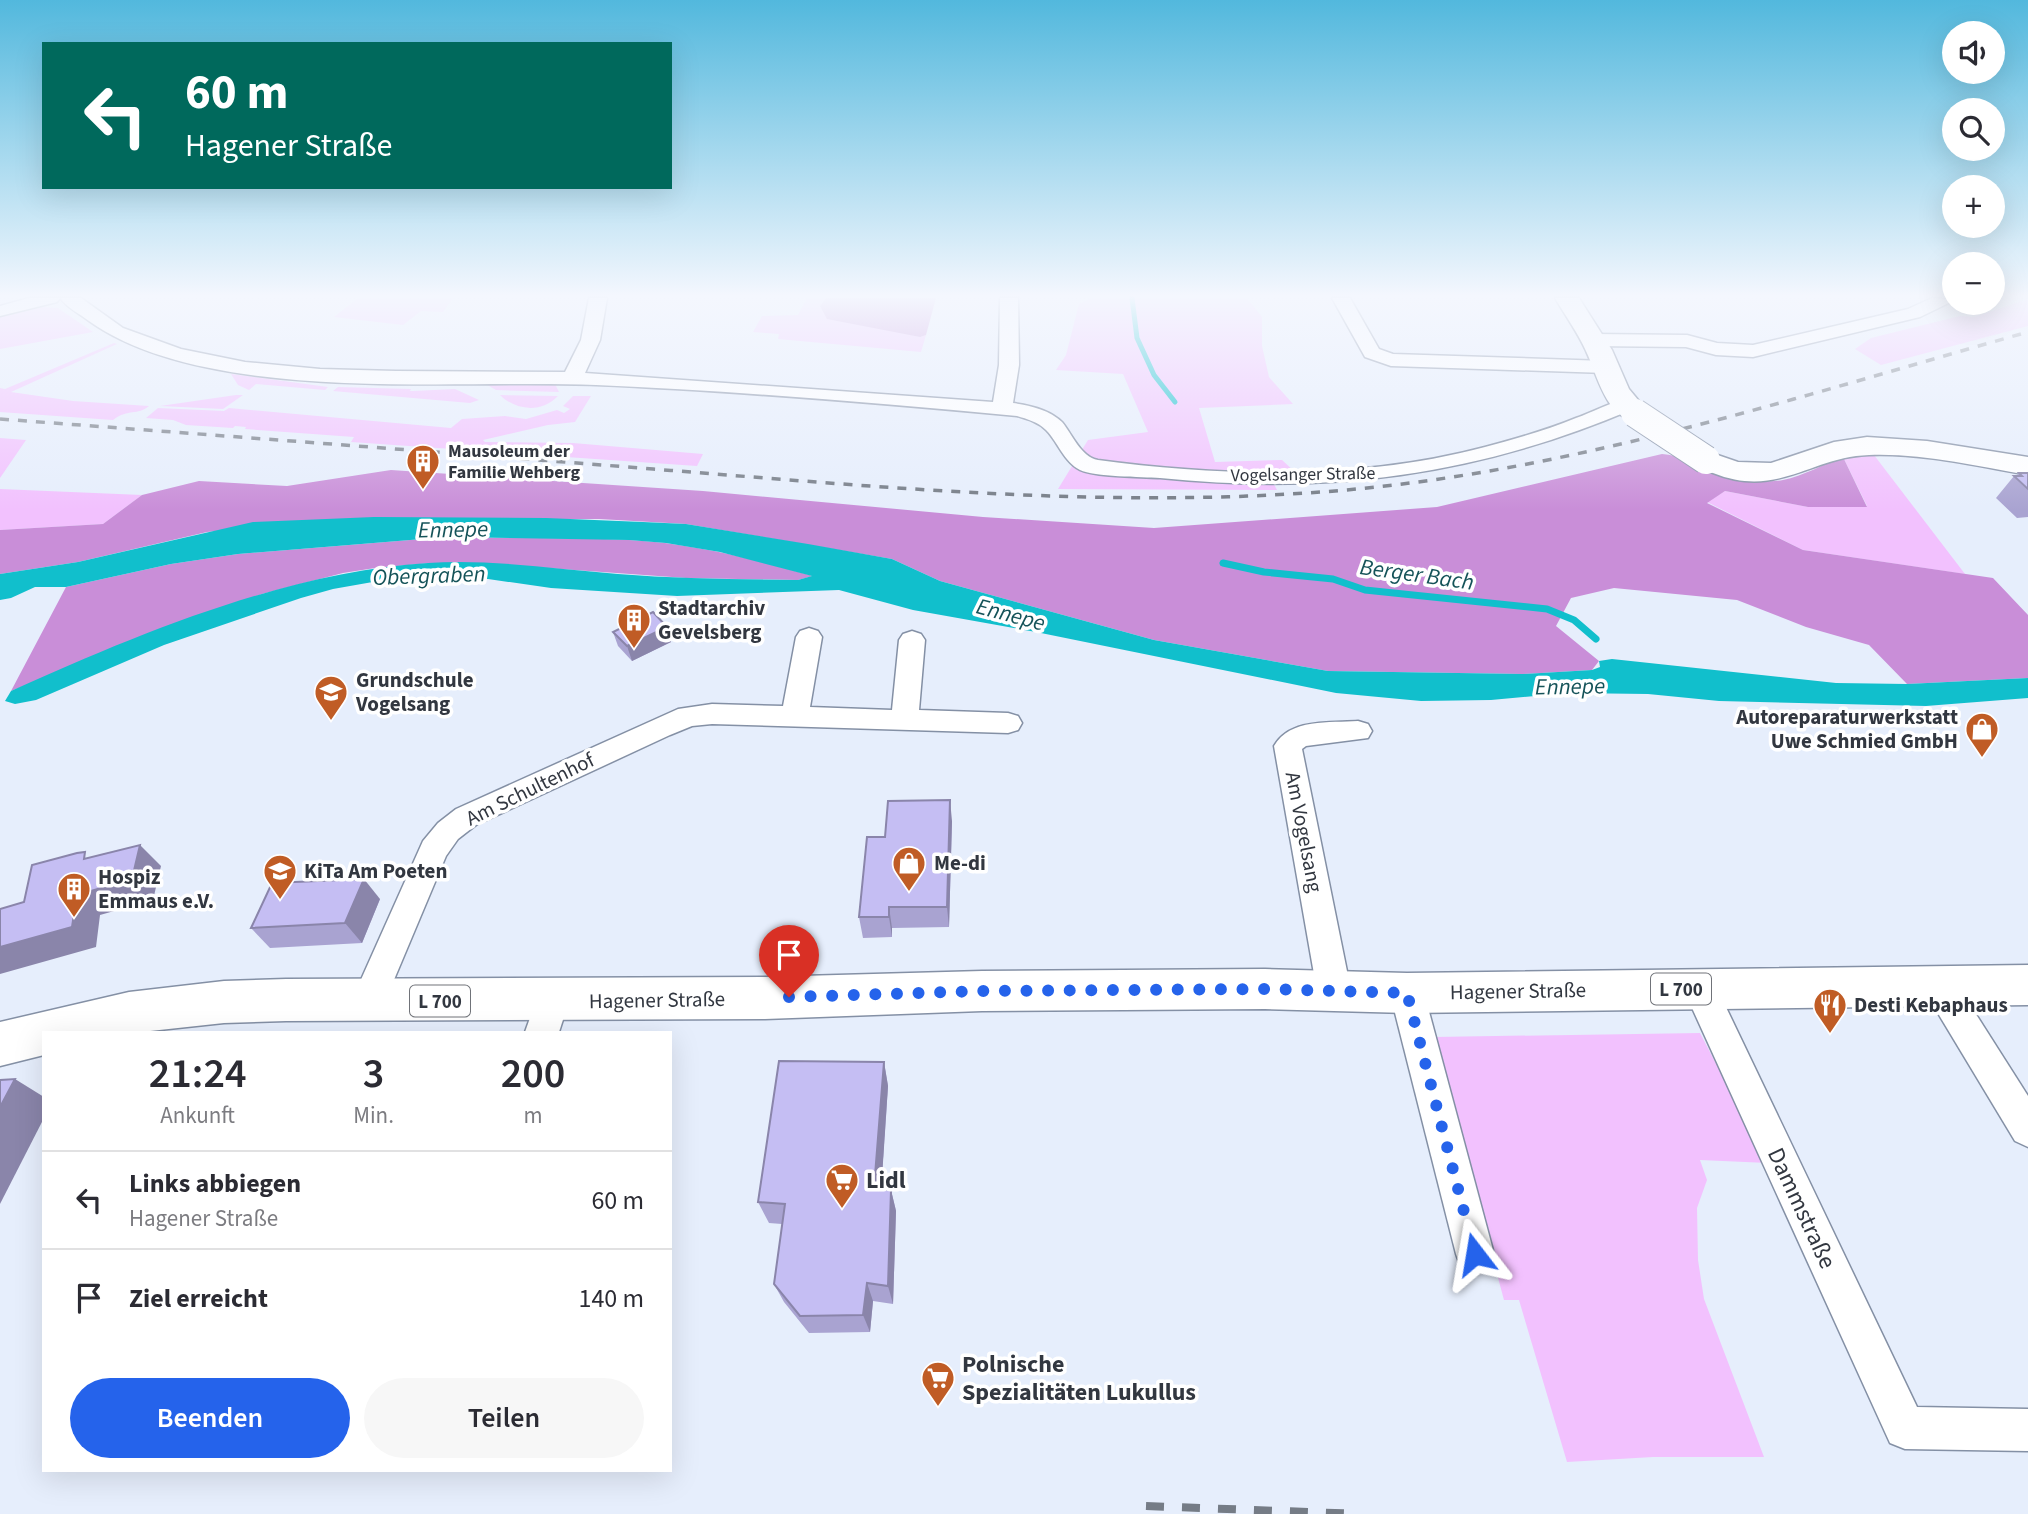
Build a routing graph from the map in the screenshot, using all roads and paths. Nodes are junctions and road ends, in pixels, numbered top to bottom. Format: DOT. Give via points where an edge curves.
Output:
graph roads {
  1 [pos="274,369"];
  2 [pos="577,369"];
  3 [pos="1008,369"];
  4 [pos="1606,369"];
  5 [pos="572,378"];
  6 [pos="1002,408"];
  7 [pos="1631,409"];
  8 [pos="2028,466"];
  9 [pos="808,637"];
  10 [pos="912,640"];
  11 [pos="795,716"];
  12 [pos="905,720"];
  13 [pos="1008,723"];
  14 [pos="1358,732"];
  15 [pos="1939,985"];
  16 [pos="2028,985"];
  17 [pos="1700,988"];
  18 [pos="1334,991"];
  19 [pos="1407,993"];
  20 [pos="368,1002"];
  21 [pos="547,1017"];
  22 [pos="52,1031"];
  23 [pos="42,1034"];
  24 [pos="0,1044"];
  25 [pos="2028,1129"];
  26 [pos="1475,1254"];
  27 [pos="2028,1430"];
  1 -- 5 [label="street, Vogelsanger Straße" via="348,375"];
  2 -- 5 [label="street"];
  3 -- 6 [label="street"];
  4 -- 7 [label="main road" via="1613,387"];
  5 -- 6 [label="street, Vogelsanger Straße"];
  6 -- 7 [label="street, Vogelsanger Straße" via="1041,417 1087,465 1138,472 1305,478 1391,472 1488,453"];
  7 -- 8 [label="main road, bridge" via="1706,460 1729,470 1769,473 1794,468 1835,450 1886,447"];
  9 -- 11 [label="street"];
  10 -- 12 [label="street"];
  11 -- 12 [label="street, Am Schultenhof"];
  11 -- 20 [label="street, Am Schultenhof" via="688,716 466,817 434,850"];
  12 -- 13 [label="street, Am Schultenhof"];
  14 -- 18 [label="street, Am Vogelsang" via="1300,736 1288,746"];
  15 -- 16 [label="main road, Hagener Straße / L 700"];
  15 -- 17 [label="main road, Hagener Straße / L 700"];
  15 -- 25 [label="street"];
  17 -- 19 [label="main road, Hagener Straße / L 700"];
  17 -- 27 [label="street, Dammstraße" via="1905,1428"];
  18 -- 19 [label="main road, Hagener Straße / L 700"];
  18 -- 21 [label="main road, Hagener Straße / L 700" via="968,991 765,998"];
  19 -- 26 [label="street"];
  20 -- 21 [label="main road, Hagener Straße / L 700"];
  20 -- 22 [label="main road, Hagener Straße / L 700" via="224,1002 129,1013"];
  23 -- 24 [label="main road, Hagener Straße / L 700"];
}
